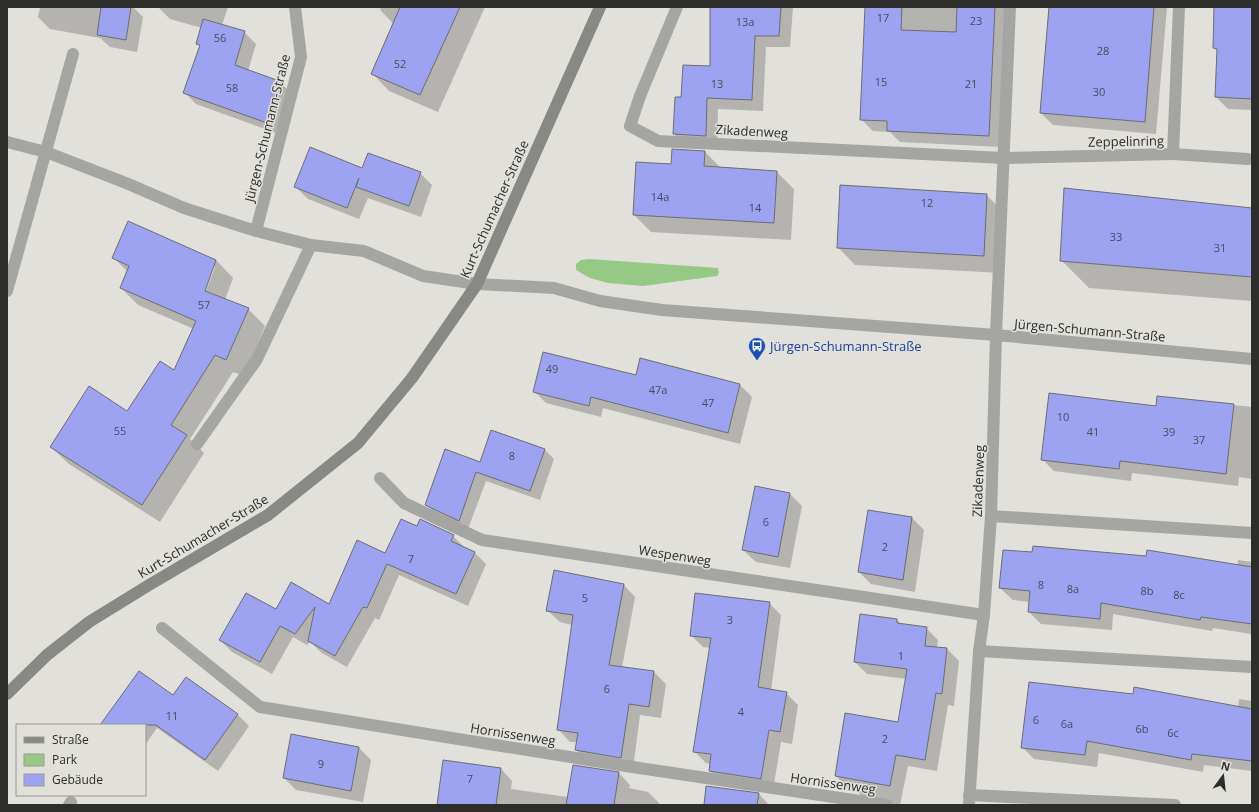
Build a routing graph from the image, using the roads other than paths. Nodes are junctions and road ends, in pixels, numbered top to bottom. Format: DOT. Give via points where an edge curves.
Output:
graph roads {
  1 [pos="295,7"];
  2 [pos="600,7"];
  3 [pos="676,7"];
  4 [pos="1010,7"];
  5 [pos="1179,7"];
  6 [pos="73,54"];
  7 [pos="7,142"];
  8 [pos="46,152"];
  9 [pos="1173,154"];
  10 [pos="1004,158"];
  11 [pos="1248,159"];
  12 [pos="256,231"];
  13 [pos="311,245"];
  14 [pos="477,284"];
  15 [pos="7,291"];
  16 [pos="996,335"];
  17 [pos="1252,360"];
  18 [pos="197,444"];
  19 [pos="380,478"];
  20 [pos="991,516"];
  21 [pos="1252,533"];
  22 [pos="984,615"];
  23 [pos="162,628"];
  24 [pos="979,651"];
  25 [pos="1252,667"];
  26 [pos="7,694"];
  27 [pos="969,800"];
  28 [pos="887,805"];
  29 [pos="1175,805"];
  1 -- 12 [label="street, Jürgen-Schumann-Straße" via="301,57"];
  2 -- 14 [label="main road, Kurt-Schumacher-Straße"];
  3 -- 10 [label="street, Zikadenweg" via="630,126 658,141"];
  4 -- 10 [label="street, Zikadenweg"];
  5 -- 9 [label="street, Zeppelinring"];
  6 -- 8 [label="street"];
  7 -- 8 [label="street, Jürgen-Schumann-Straße"];
  8 -- 12 [label="street, Jürgen-Schumann-Straße" via="184,208"];
  8 -- 15 [label="street"];
  9 -- 10 [label="street, Zeppelinring"];
  9 -- 11 [label="street"];
  10 -- 16 [label="street, Zikadenweg"];
  12 -- 13 [label="street, Jürgen-Schumann-Straße"];
  13 -- 14 [label="street, Jürgen-Schumann-Straße" via="364,251 423,276"];
  13 -- 18 [label="street" via="257,359"];
  14 -- 16 [label="street, Jürgen-Schumann-Straße" via="554,288 600,301 662,310"];
  14 -- 26 [label="main road, Kurt-Schumacher-Straße" via="412,378 358,443 268,515 89,622 48,655"];
  16 -- 17 [label="street, Jürgen-Schumann-Straße"];
  16 -- 20 [label="street, Zikadenweg"];
  19 -- 22 [label="street, Wespenweg" via="404,503 482,540"];
  20 -- 21 [label="street"];
  20 -- 22 [label="street, Zikadenweg"];
  22 -- 24 [label="street, Zikadenweg"];
  23 -- 28 [label="street, Hornissenweg" via="260,707 618,765"];
  24 -- 25 [label="street"];
  24 -- 27 [label="street, Zikadenweg"];
  27 -- 29 [label="street"];
}
